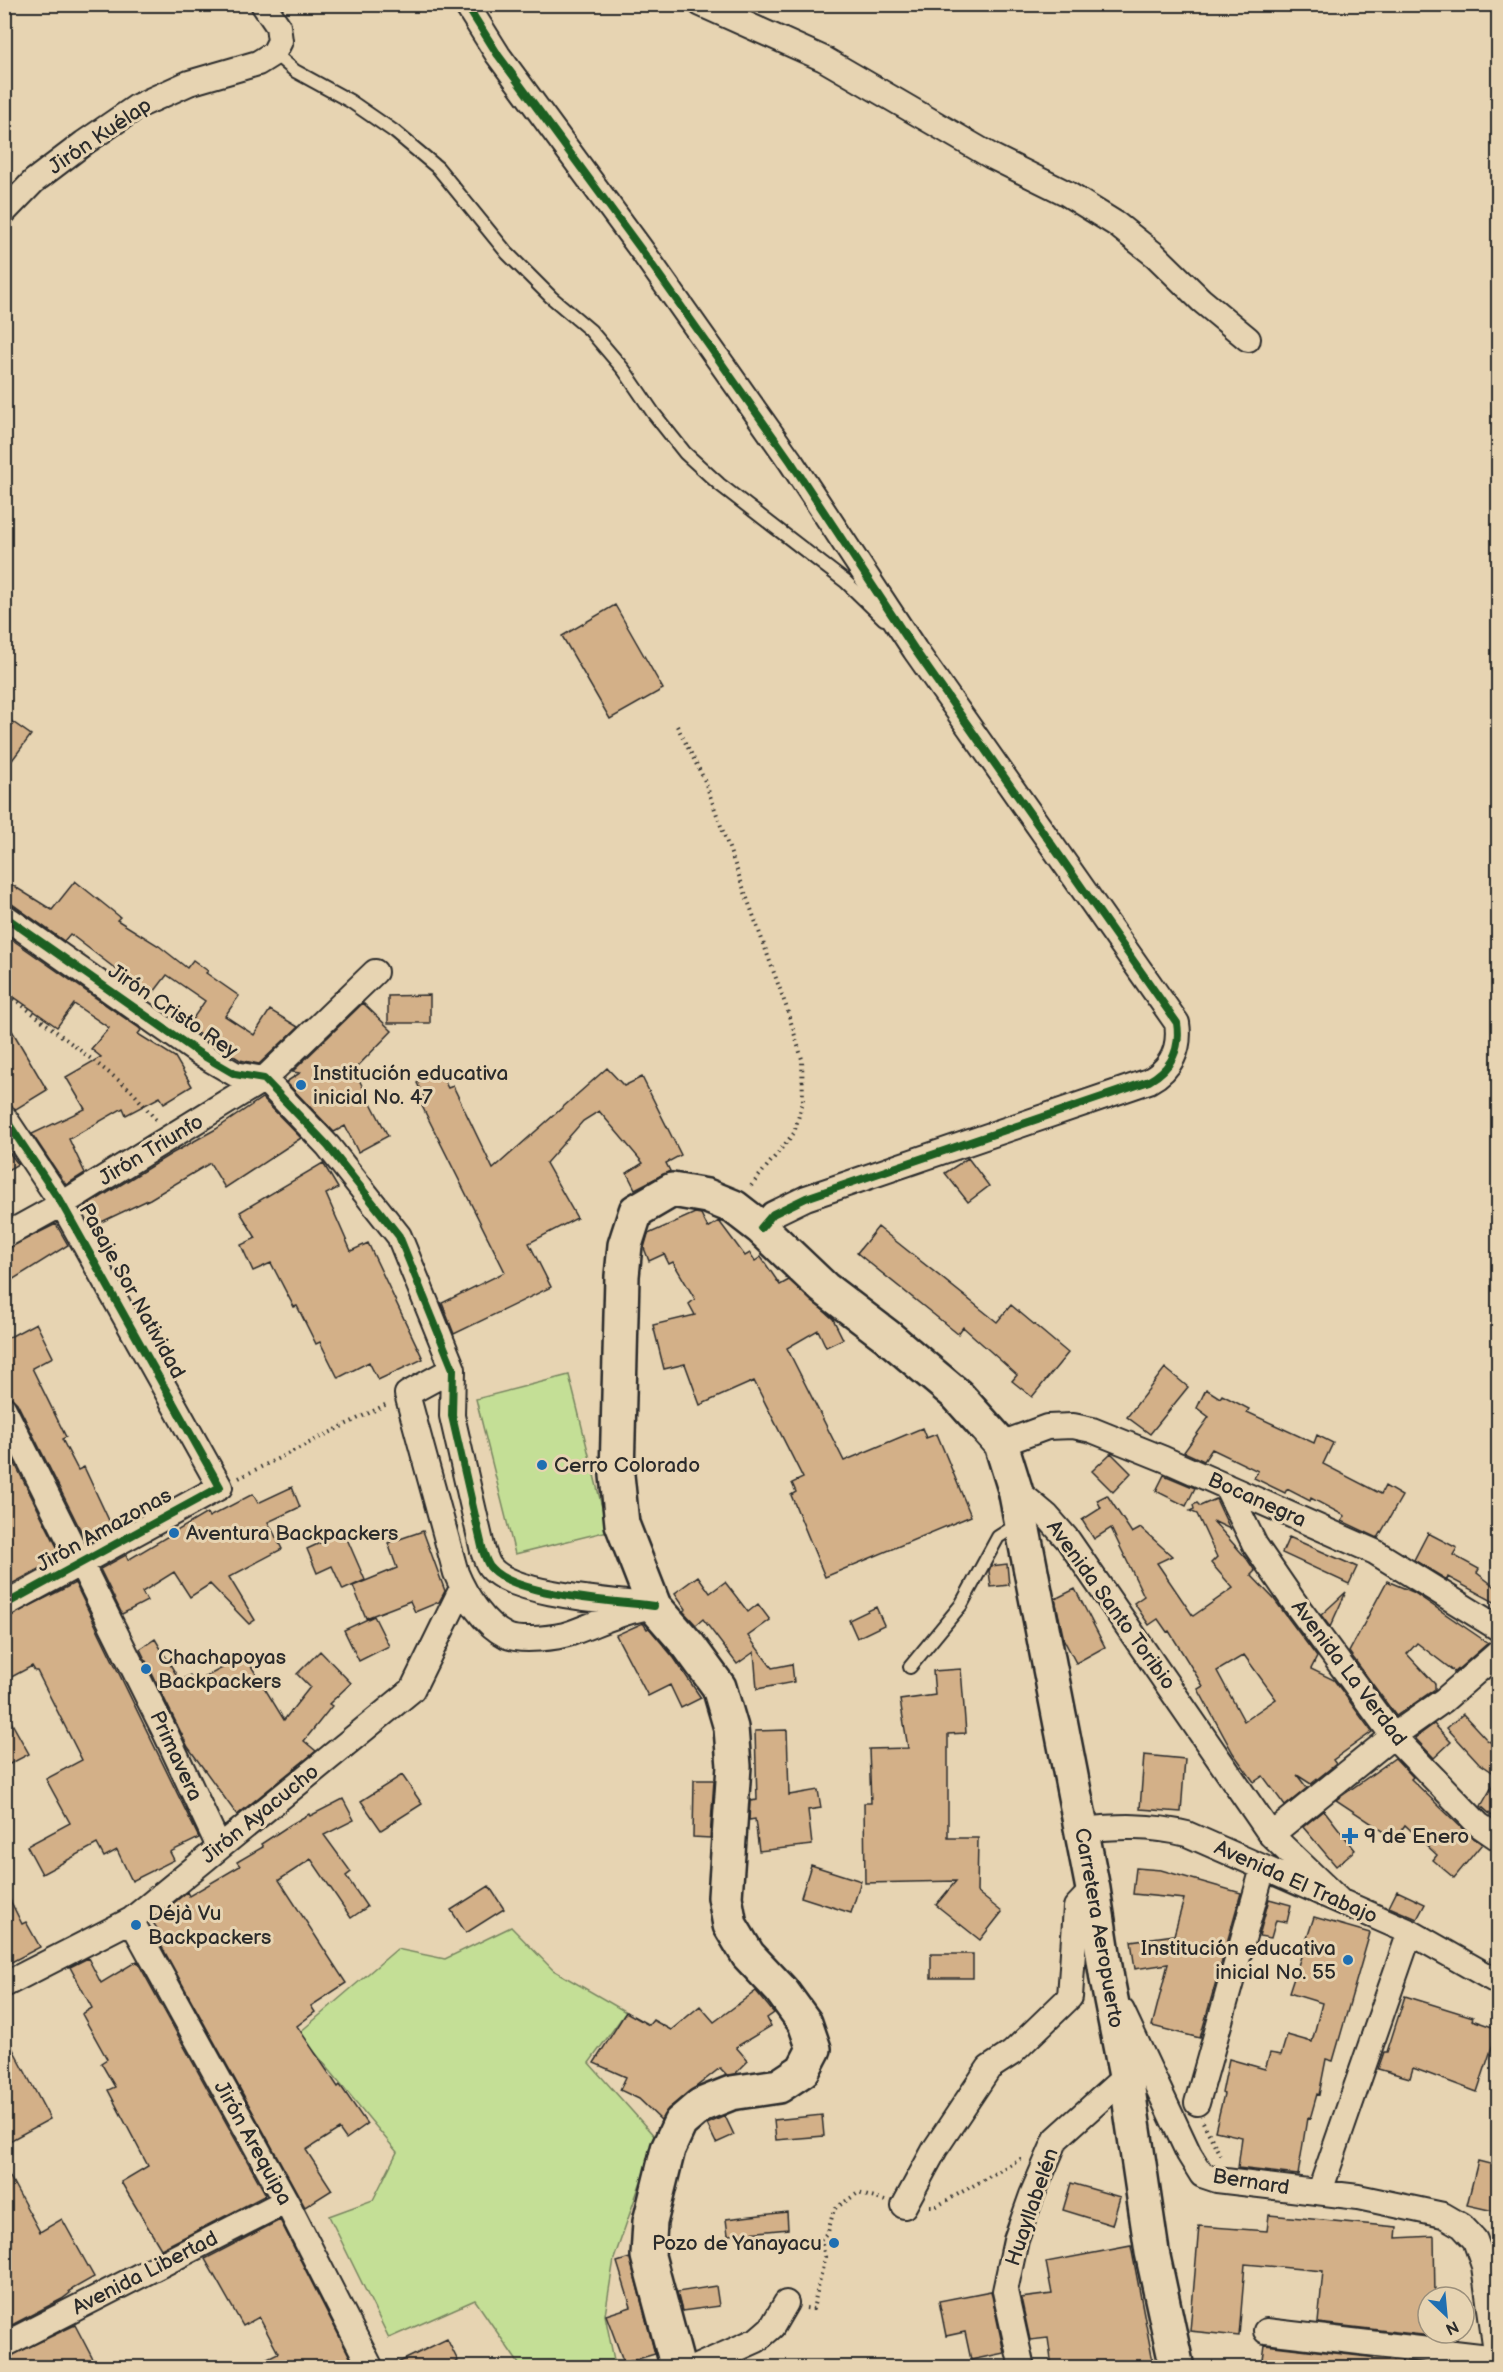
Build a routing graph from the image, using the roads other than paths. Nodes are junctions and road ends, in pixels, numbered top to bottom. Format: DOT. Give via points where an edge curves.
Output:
graph roads {
  1 [pos="263,4"];
  2 [pos="466,4"];
  3 [pos="701,4"];
  4 [pos="274,53"];
  5 [pos="4,212"];
  6 [pos="1248,339"];
  7 [pos="915,650"];
  8 [pos="4,916"];
  9 [pos="375,972"];
  10 [pos="264,1079"];
  11 [pos="4,1117"];
  12 [pos="62,1203"];
  13 [pos="761,1228"];
  14 [pos="4,1236"];
  15 [pos="453,1369"];
  16 [pos="4,1408"];
  17 [pos="1001,1444"];
  18 [pos="1226,1486"];
  19 [pos="220,1487"];
  20 [pos="1015,1489"];
  21 [pos="1021,1522"];
  22 [pos="81,1563"];
  23 [pos="462,1588"];
  24 [pos="4,1605"];
  25 [pos="654,1606"];
  26 [pos="1498,1628"];
  27 [pos="1498,1653"];
  28 [pos="910,1667"];
  29 [pos="1393,1736"];
  30 [pos="1081,1830"];
  31 [pos="1271,1835"];
  32 [pos="1498,1838"];
  33 [pos="219,1847"];
  34 [pos="1263,1868"];
  35 [pos="1092,1889"];
  36 [pos="1340,1901"];
  37 [pos="131,1920"];
  38 [pos="1410,1932"];
  39 [pos="1107,1979"];
  40 [pos="1498,1982"];
  41 [pos="4,1985"];
  42 [pos="1126,2076"];
  43 [pos="1197,2103"];
  44 [pos="1320,2191"];
  45 [pos="286,2201"];
  46 [pos="904,2206"];
  47 [pos="786,2303"];
  48 [pos="1266,2331"];
  49 [pos="4,2345"];
  50 [pos="1498,2362"];
  51 [pos="371,2367"];
  52 [pos="693,2367"];
  53 [pos="1022,2367"];
  54 [pos="1177,2367"];
  1 -- 4 [label="street" via="278,26 280,41"];
  2 -- 7 [label="street" via="498,55 791,462"];
  3 -- 6 [label="street" via="824,59 1116,224"];
  4 -- 5 [label="street, Jirón Kuélap" via="258,63 189,83 138,106 34,181"];
  4 -- 7 [label="lane" via="295,71 350,101 395,132 438,168 507,253 590,330 685,453 846,582"];
  7 -- 13 [label="street" via="1172,1015 1179,1033 1175,1053 1165,1070 1149,1081 806,1198 773,1214"];
  8 -- 10 [label="street, Jirón Cristo Rey" via="199,1053 235,1074"];
  9 -- 10 [label="street, Jirón Triunfo"];
  10 -- 12 [label="street, Jirón Triunfo"];
  10 -- 15 [label="street" via="328,1146 399,1236"];
  11 -- 12 [label="street, Pasaje Sor Natividad"];
  12 -- 14 [label="street, Jirón Triunfo"];
  12 -- 19 [label="street, Pasaje Sor Natividad"];
  13 -- 17 [label="main road" via="824,1288 957,1395"];
  13 -- 25 [label="main road" via="734,1207 708,1196 672,1190 636,1212 625,1245 618,1475 622,1524"];
  15 -- 23 [label="street" via="407,1394"];
  15 -- 25 [label="street" via="453,1416 483,1551 491,1568 532,1590"];
  16 -- 22 [label="street, Primavera"];
  17 -- 18 [label="street, Bocanegra" via="1047,1427 1082,1428"];
  17 -- 20 [label="main road"];
  18 -- 26 [label="street, Bocanegra" via="1375,1552"];
  18 -- 29 [label="street, Avenida La Verdad" via="1255,1545"];
  19 -- 22 [label="street, Jirón Amazonas"];
  20 -- 21 [label="main road, Carretera Aeropuerto"];
  20 -- 31 [label="street, Avenida Santo Toribio" via="1068,1540"];
  21 -- 28 [label="lane" via="998,1538 961,1605"];
  21 -- 30 [label="main road, Carretera Aeropuerto"];
  22 -- 24 [label="street, Jirón Amazonas"];
  22 -- 33 [label="street, Primavera"];
  23 -- 25 [label="street" via="485,1619 508,1637 537,1639 568,1634 619,1613"];
  23 -- 33 [label="street, Jirón Ayacucho" via="412,1690"];
  25 -- 52 [label="main road" via="719,1687 731,1728 734,1766 725,1896 730,1925 748,1955 805,2023 814,2049 802,2070 779,2086 731,2093 701,2104 680,2123 668,2149 650,2222 648,2256"];
  27 -- 29 [label="street" via="1444,1700"];
  29 -- 31 [label="street"];
  29 -- 32 [label="street, Avenida La Verdad" via="1479,1825"];
  30 -- 34 [label="street, Avenida El Trabajo" via="1117,1826 1161,1828 1187,1834"];
  30 -- 35 [label="main road, Carretera Aeropuerto"];
  31 -- 36 [label="street, Avenida Santo Toribio"];
  33 -- 37 [label="street, Jirón Ayacucho"];
  34 -- 36 [label="street, Avenida El Trabajo"];
  34 -- 43 [label="street"];
  35 -- 39 [label="main road, Carretera Aeropuerto"];
  35 -- 46 [label="street" via="1076,1907 1070,1997 1012,2053 989,2068 935,2149"];
  36 -- 38 [label="street, Avenida El Trabajo"];
  37 -- 41 [label="street, Jirón Ayacucho"];
  37 -- 45 [label="street, Jirón Arequipa"];
  38 -- 40 [label="street, Avenida El Trabajo"];
  38 -- 44 [label="street"];
  39 -- 42 [label="main road, Carretera Aeropuerto"];
  39 -- 44 [label="street, Bernard" via="1202,2175 1237,2184"];
  42 -- 53 [label="street, Huayllabelén" via="1056,2139 1032,2195 1016,2240 1005,2291"];
  42 -- 54 [label="main road, Carretera Aeropuerto" via="1152,2252"];
  44 -- 50 [label="street, Bernard" via="1443,2215 1462,2226 1475,2240 1484,2266"];
  45 -- 49 [label="street, Avenida Libertad"];
  45 -- 51 [label="street, Jirón Arequipa"];
  47 -- 52 [label="street" via="772,2327 757,2340"];
  48 -- 50 [label="street"];
}
